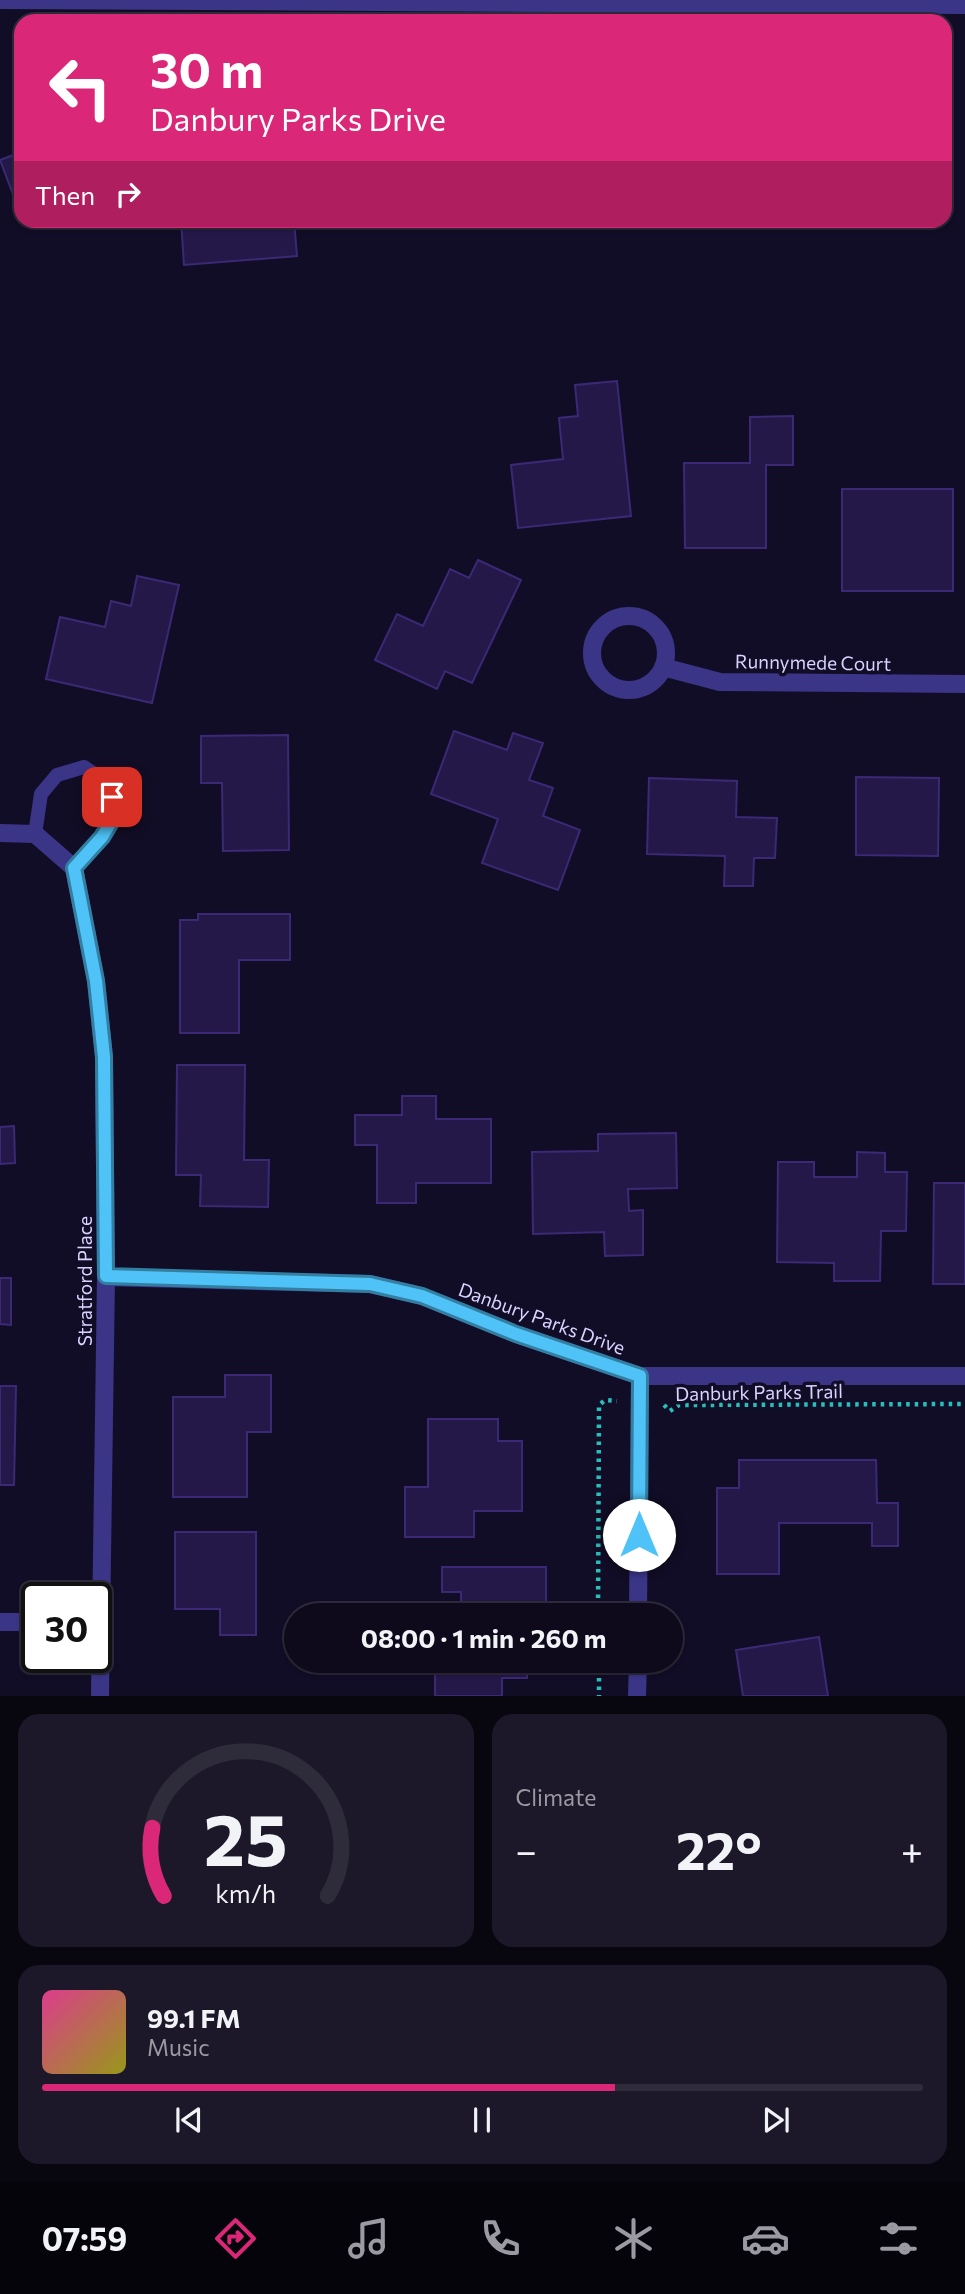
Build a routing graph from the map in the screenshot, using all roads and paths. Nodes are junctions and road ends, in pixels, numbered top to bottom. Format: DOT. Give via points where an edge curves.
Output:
graph roads {
  1 [pos="0,0"];
  2 [pos="965,5"];
  3 [pos="663,667"];
  4 [pos="965,684"];
  5 [pos="0,833"];
  6 [pos="35,834"];
  7 [pos="74,868"];
  8 [pos="106,1276"];
  9 [pos="640,1376"];
  10 [pos="965,1376"];
  11 [pos="640,1402"];
  12 [pos="965,1404"];
  13 [pos="100,1582"];
  14 [pos="598,1603"];
  15 [pos="638,1603"];
  16 [pos="0,1622"];
  17 [pos="21,1622"];
  18 [pos="100,1673"];
  19 [pos="599,1673"];
  20 [pos="638,1673"];
  21 [pos="100,1696"];
  22 [pos="599,1696"];
  23 [pos="638,1696"];
  1 -- 2 [label="street"];
  3 -- 3 [label="street" via="665,644 660,632 640,618 628,616 606,624 597,633 592,657 595,668 612,685 623,690 647,685"];
  3 -- 4 [label="street, Runnymede Court" via="720,682"];
  5 -- 6 [label="street"];
  6 -- 7 [label="street"];
  6 -- 7 [label="lane" via="41,794 57,775 84,767 108,783 117,812"];
  7 -- 8 [label="street, Stratford Place" via="96,981 104,1057"];
  8 -- 9 [label="street, Danbury Parks Drive" via="370,1284 422,1296"];
  8 -- 13 [label="street, Stratford Place"];
  9 -- 10 [label="street, Danbury Parks Drive"];
  9 -- 11 [label="street"];
  11 -- 12 [label="path, Danburk Parks Trail" via="664,1405 670,1411 679,1405"];
  11 -- 14 [label="path, Danburk Parks Trail" via="605,1400 599,1405"];
  11 -- 15 [label="street"];
  16 -- 17 [label="street"];
  18 -- 21 [label="street, Stratford Place"];
  19 -- 22 [label="path"];
  20 -- 23 [label="street"];
}
